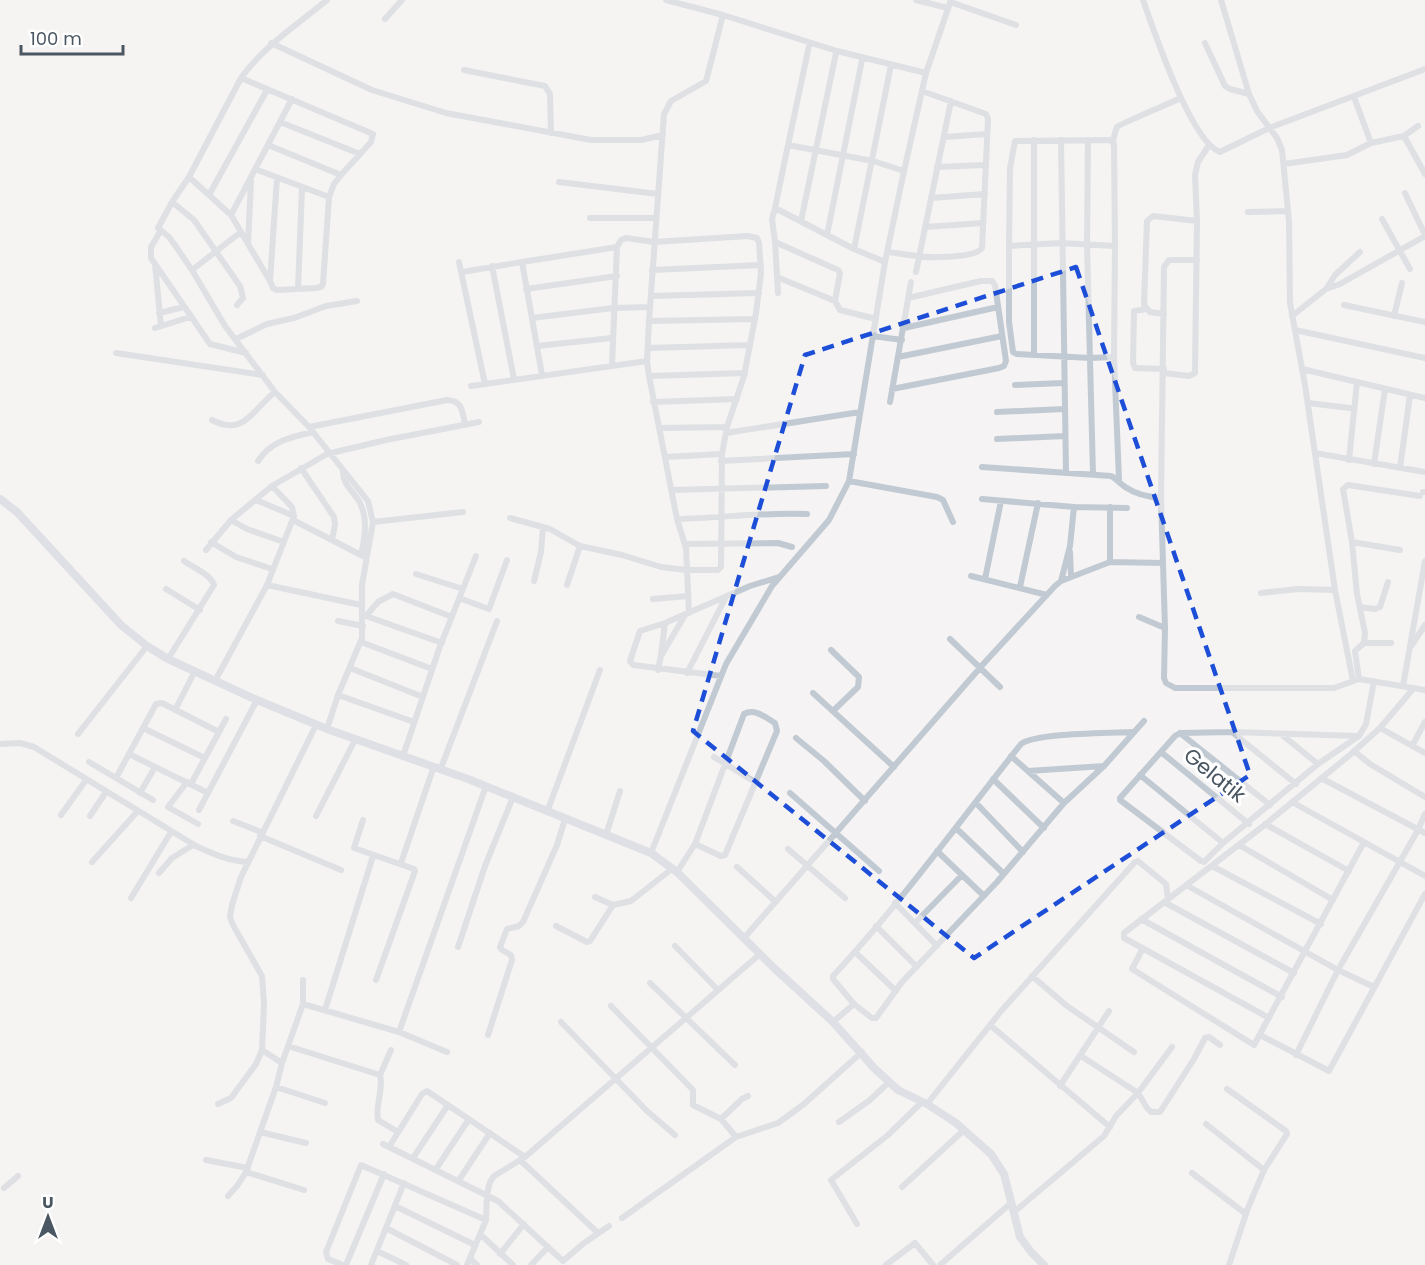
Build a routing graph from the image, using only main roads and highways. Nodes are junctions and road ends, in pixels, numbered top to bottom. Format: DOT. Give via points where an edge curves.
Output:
graph roads {
  1 [pos="0,499"];
  2 [pos="1044,1265"];
  1 -- 2 [label="main road" via="121,625 168,659 316,725 437,767 651,853 675,870 833,1022 889,1082 964,1130 991,1154 1004,1174 1020,1237"];
}
